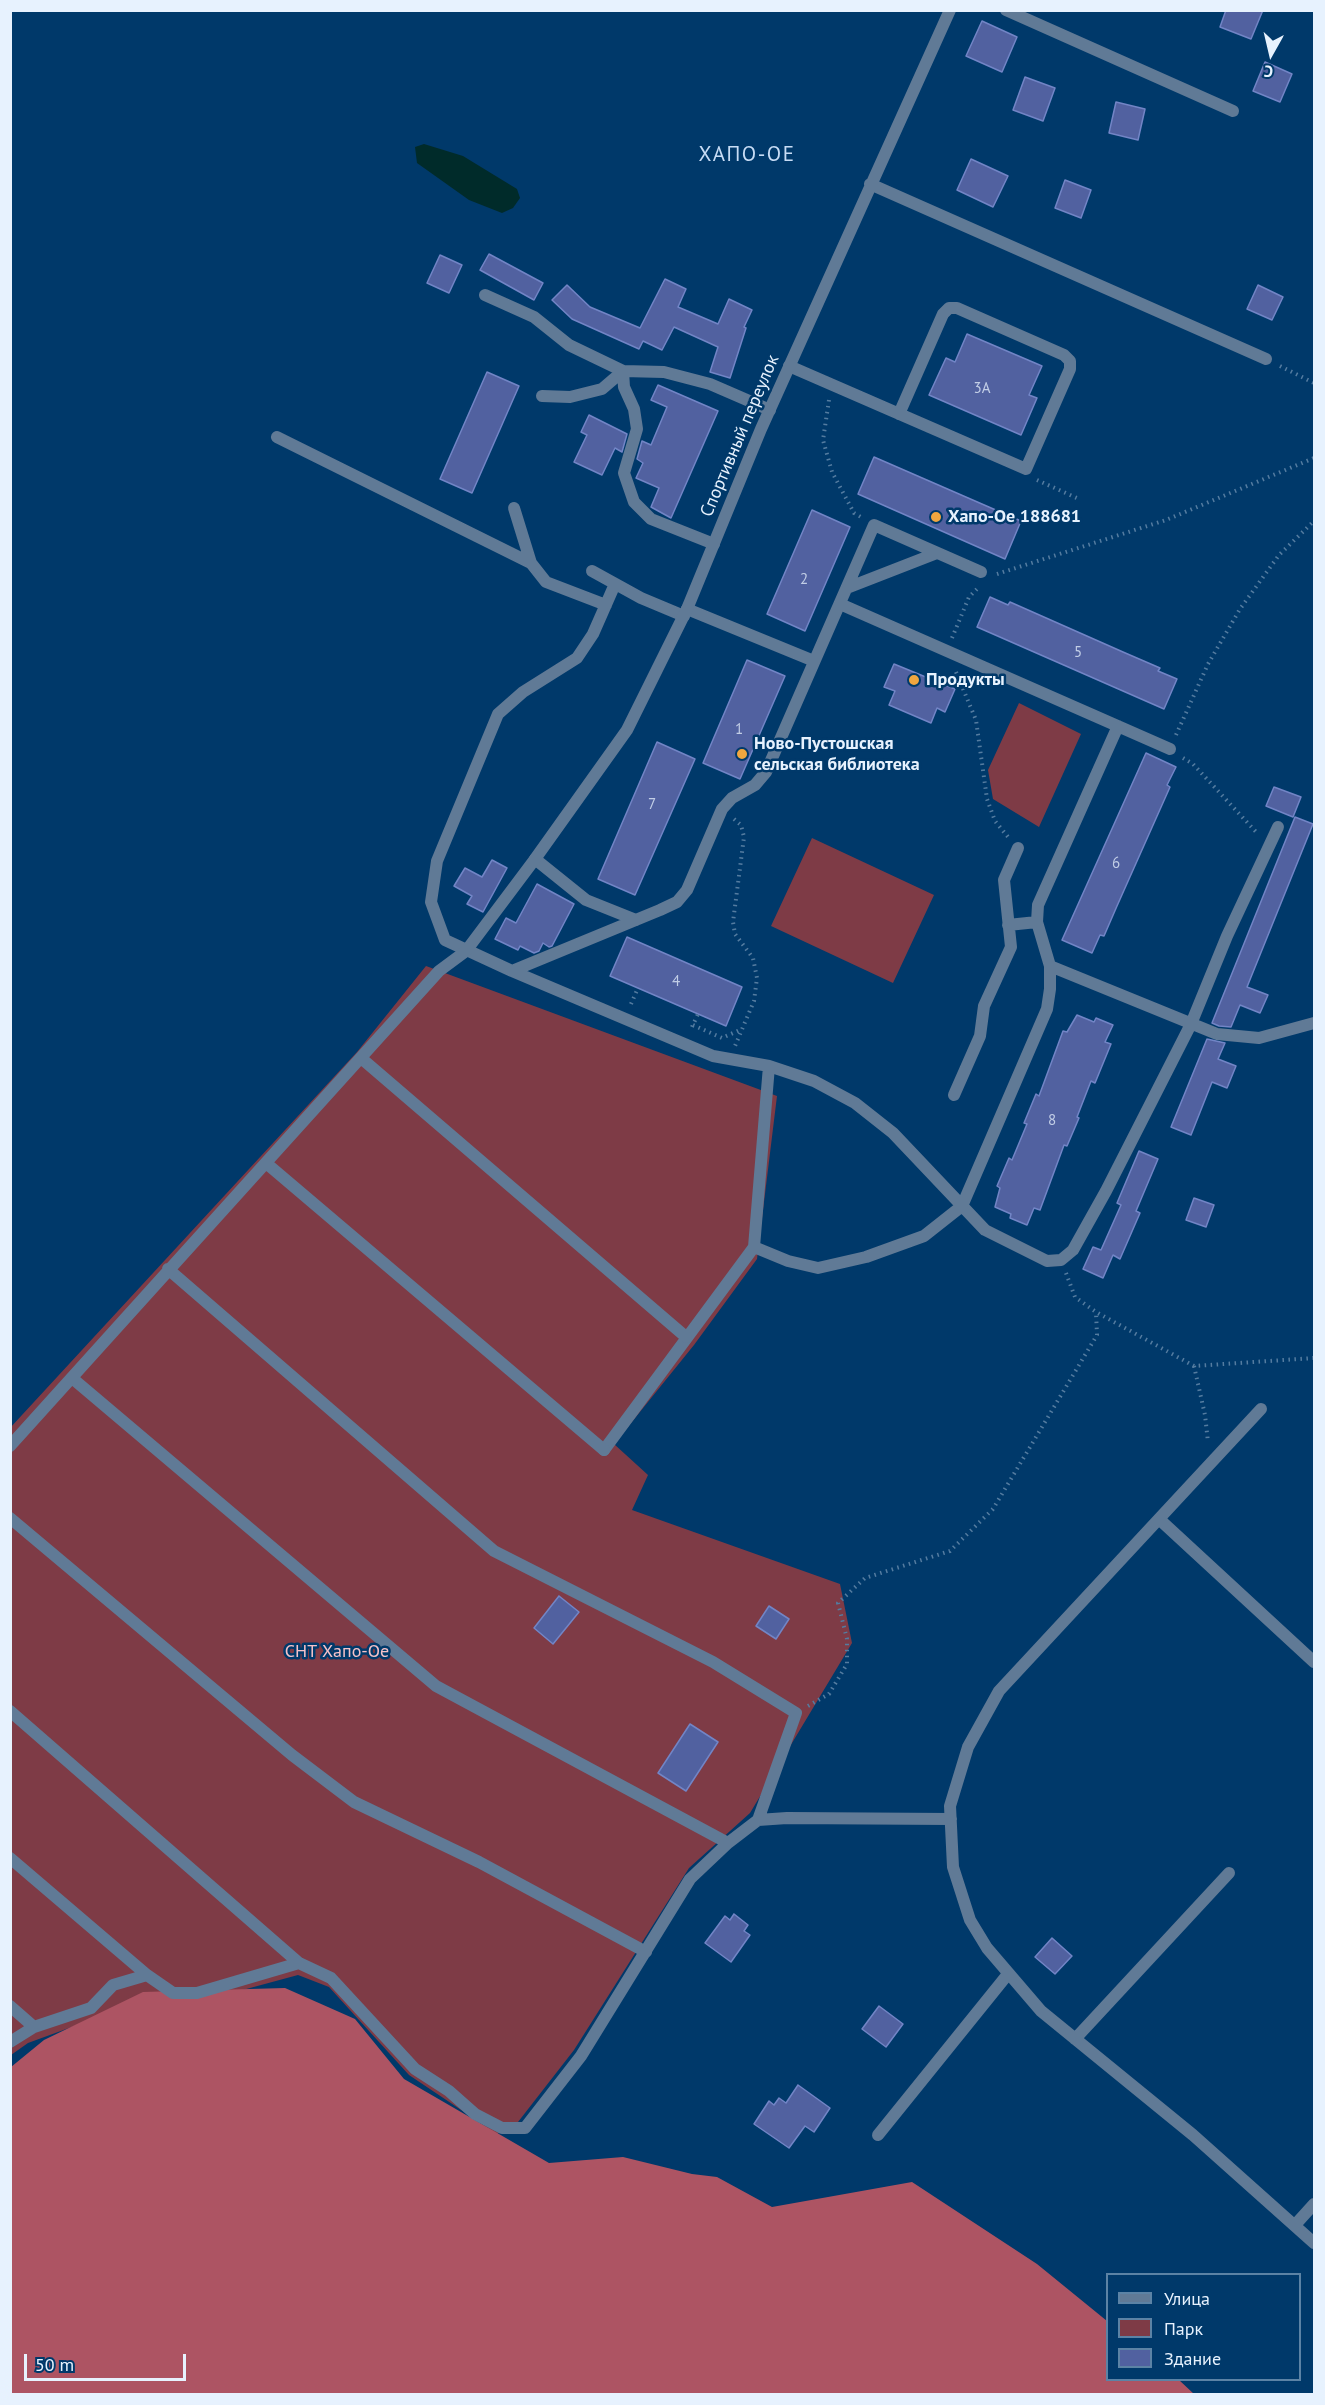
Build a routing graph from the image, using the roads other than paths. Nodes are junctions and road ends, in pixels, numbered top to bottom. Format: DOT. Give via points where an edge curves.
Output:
graph roads {
  1 [pos="950,10"];
  2 [pos="1006,10"];
  3 [pos="1233,111"];
  4 [pos="870,184"];
  5 [pos="485,295"];
  6 [pos="1266,359"];
  7 [pos="789,366"];
  8 [pos="623,371"];
  9 [pos="542,396"];
  10 [pos="770,410"];
  11 [pos="899,414"];
  12 [pos="277,437"];
  13 [pos="514,508"];
  14 [pos="714,544"];
  15 [pos="937,553"];
  16 [pos="531,563"];
  17 [pos="592,572"];
  18 [pos="986,574"];
  19 [pos="615,584"];
  20 [pos="847,588"];
  21 [pos="840,604"];
  22 [pos="606,605"];
  23 [pos="686,612"];
  24 [pos="814,662"];
  25 [pos="1118,726"];
  26 [pos="1170,749"];
  27 [pos="1278,828"];
  28 [pos="1018,848"];
  29 [pos="535,859"];
  30 [pos="636,920"];
  31 [pos="1037,922"];
  32 [pos="1008,925"];
  33 [pos="466,951"];
  34 [pos="1050,966"];
  35 [pos="512,971"];
  36 [pos="1314,1023"];
  37 [pos="1191,1024"];
  38 [pos="362,1058"];
  39 [pos="769,1066"];
  40 [pos="954,1095"];
  41 [pos="266,1163"];
  42 [pos="962,1206"];
  43 [pos="754,1247"];
  44 [pos="168,1269"];
  45 [pos="686,1337"];
  46 [pos="72,1378"];
  47 [pos="1262,1409"];
  48 [pos="10,1446"];
  49 [pos="10,1518"];
  50 [pos="1159,1519"];
  51 [pos="1314,1662"];
  52 [pos="10,1711"];
  53 [pos="951,1819"];
  54 [pos="758,1820"];
  55 [pos="728,1843"];
  56 [pos="10,1858"];
  57 [pos="1228,1873"];
  58 [pos="646,1952"];
  59 [pos="299,1963"];
  60 [pos="1008,1974"];
  61 [pos="147,1975"];
  62 [pos="10,2006"];
  63 [pos="34,2027"];
  64 [pos="1076,2039"];
  65 [pos="10,2042"];
  66 [pos="878,2135"];
  67 [pos="1314,2204"];
  68 [pos="1295,2225"];
  69 [pos="1314,2243"];
  1 -- 4 [label="street, Спортивный переулок"];
  2 -- 3 [label="street"];
  4 -- 6 [label="street"];
  4 -- 7 [label="street, Спортивный переулок"];
  5 -- 8 [label="street" via="534,316 569,345"];
  7 -- 10 [label="street, Спортивный переулок"];
  7 -- 11 [label="street"];
  8 -- 9 [label="street" via="602,389 570,397"];
  8 -- 10 [label="street" via="663,372 710,384"];
  8 -- 14 [label="street" via="624,387 638,429 624,473 634,501 651,519"];
  10 -- 14 [label="street, Спортивный переулок"];
  11 -- 11 [label="street" via="1026,470 1070,361 949,308"];
  12 -- 16 [label="street"];
  13 -- 16 [label="street"];
  14 -- 23 [label="street, Спортивный переулок"];
  15 -- 18 [label="street"];
  15 -- 20 [label="street"];
  15 -- 20 [label="street" via="874,525"];
  16 -- 22 [label="street" via="546,582"];
  17 -- 19 [label="street"];
  19 -- 22 [label="street"];
  19 -- 23 [label="street" via="641,598"];
  20 -- 21 [label="street"];
  21 -- 24 [label="street"];
  21 -- 25 [label="street"];
  22 -- 33 [label="street" via="577,658 523,692 498,714 437,861 431,902 445,940"];
  23 -- 24 [label="street"];
  23 -- 29 [label="street, Спортивный переулок" via="627,730"];
  24 -- 30 [label="street" via="765,772 722,809 687,890 677,902"];
  25 -- 26 [label="street"];
  25 -- 31 [label="street" via="1038,905"];
  27 -- 37 [label="street"];
  28 -- 32 [label="street" via="1004,880"];
  29 -- 30 [label="street" via="586,900"];
  29 -- 33 [label="street, Спортивный переулок"];
  30 -- 35 [label="street"];
  31 -- 32 [label="street"];
  31 -- 34 [label="street"];
  32 -- 40 [label="street" via="1011,947 984,1006 980,1036"];
  33 -- 35 [label="street"];
  33 -- 38 [label="street, Спортивный переулок" via="439,970"];
  34 -- 37 [label="street"];
  34 -- 42 [label="street" via="1047,1009"];
  35 -- 39 [label="street" via="713,1056"];
  36 -- 37 [label="street" via="1259,1038 1217,1034"];
  37 -- 42 [label="street" via="1106,1191 1073,1250 1061,1260 1047,1261 985,1230"];
  38 -- 41 [label="street, Спортивный переулок"];
  38 -- 45 [label="street"];
  39 -- 42 [label="street" via="814,1081 855,1103 893,1133"];
  39 -- 43 [label="street"];
  41 -- 44 [label="street, Спортивный переулок"];
  41 -- 45 [label="street" via="604,1450"];
  42 -- 43 [label="street" via="924,1236 866,1257 818,1268"];
  43 -- 45 [label="street"];
  44 -- 46 [label="street, Спортивный переулок"];
  44 -- 54 [label="street" via="494,1551 713,1662 796,1713"];
  46 -- 48 [label="street, Спортивный переулок"];
  46 -- 55 [label="street" via="436,1686"];
  47 -- 50 [label="street"];
  49 -- 58 [label="street" via="291,1755 354,1802 479,1862"];
  50 -- 51 [label="street"];
  50 -- 53 [label="street" via="999,1691 968,1746 950,1806"];
  52 -- 59 [label="street"];
  53 -- 54 [label="street"];
  53 -- 60 [label="street" via="953,1867 970,1920"];
  54 -- 55 [label="street"];
  55 -- 58 [label="street" via="690,1880"];
  56 -- 61 [label="street"];
  57 -- 64 [label="street"];
  58 -- 59 [label="street" via="581,2056 525,2128 502,2128 475,2114 415,2069 331,1978"];
  59 -- 61 [label="street" via="197,1993 173,1993"];
  60 -- 64 [label="street" via="1041,2011"];
  60 -- 66 [label="street"];
  61 -- 63 [label="street" via="114,1985 91,2008"];
  62 -- 63 [label="street"];
  63 -- 65 [label="street"];
  64 -- 68 [label="street"];
  67 -- 68 [label="street"];
  68 -- 69 [label="street"];
}
